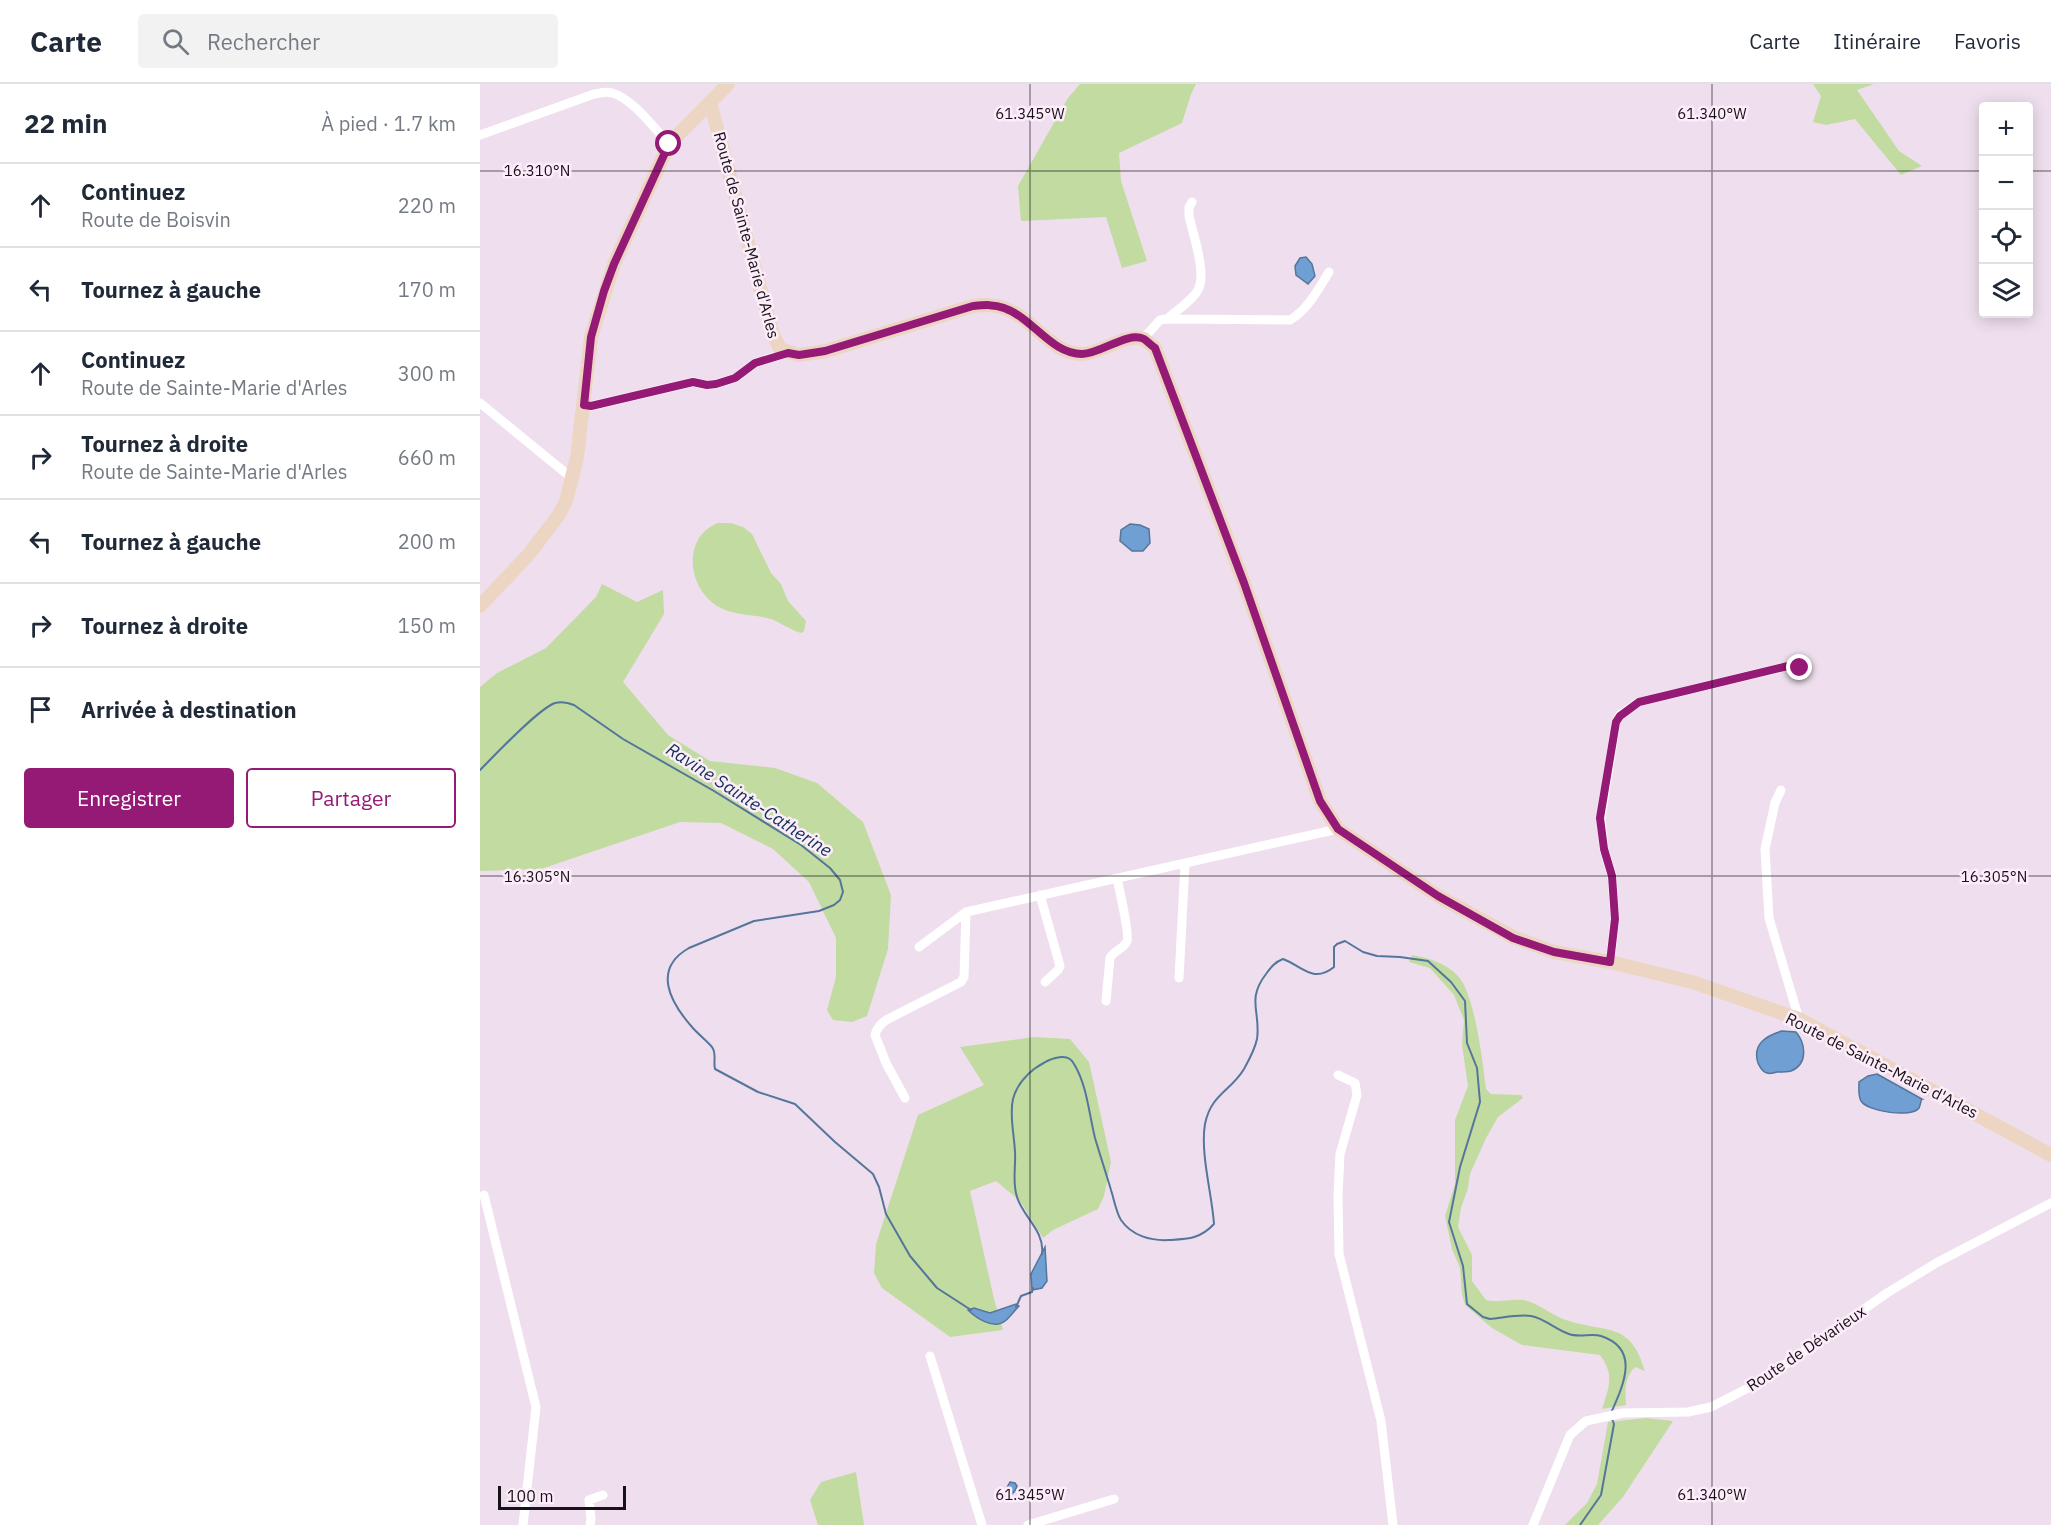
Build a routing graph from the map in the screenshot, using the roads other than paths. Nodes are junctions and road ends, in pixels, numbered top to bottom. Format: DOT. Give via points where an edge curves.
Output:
graph roads {
  1 [pos="728,84"];
  2 [pos="710,102"];
  3 [pos="480,135"];
  4 [pos="669,144"];
  5 [pos="1192,202"];
  6 [pos="1329,272"];
  7 [pos="1167,319"];
  8 [pos="1143,339"];
  9 [pos="788,353"];
  10 [pos="480,403"];
  11 [pos="584,405"];
  12 [pos="573,479"];
  13 [pos="480,606"];
  14 [pos="1800,668"];
  15 [pos="1781,790"];
  16 [pos="1338,829"];
  17 [pos="1185,863"];
  18 [pos="1117,878"];
  19 [pos="1040,895"];
  20 [pos="966,912"];
  21 [pos="919,947"];
  22 [pos="1610,962"];
  23 [pos="1179,978"];
  24 [pos="1045,981"];
  25 [pos="1106,1001"];
  26 [pos="1799,1019"];
  27 [pos="1338,1075"];
  28 [pos="905,1098"];
  29 [pos="2051,1155"];
  30 [pos="484,1195"];
  31 [pos="2051,1203"];
  32 [pos="930,1356"];
  33 [pos="603,1495"];
  34 [pos="1114,1499"];
  35 [pos="523,1525"];
  36 [pos="590,1525"];
  37 [pos="982,1525"];
  38 [pos="1028,1525"];
  39 [pos="1393,1525"];
  40 [pos="1533,1525"];
  1 -- 2 [label="main road"];
  2 -- 4 [label="main road"];
  2 -- 9 [label="main road, Route de Sainte-Marie d'Arles" via="772,332 780,349"];
  3 -- 4 [label="street" via="605,92 629,102"];
  4 -- 11 [label="main road" via="604,291 591,337"];
  5 -- 7 [label="street" via="1189,216 1201,270 1200,285"];
  6 -- 7 [label="street" via="1308,304 1290,320"];
  7 -- 8 [label="street" via="1160,320"];
  8 -- 9 [label="main road, Route de Sainte-Marie d'Arles" via="1125,339 1082,354 1065,351 1014,313 992,305 973,306 825,351"];
  8 -- 16 [label="main road, Route de Sainte-Marie d'Arles" via="1155,348 1244,583 1320,801"];
  9 -- 11 [label="street" via="755,363 735,378 716,384 693,382"];
  10 -- 12 [label="street"];
  11 -- 12 [label="main road"];
  12 -- 13 [label="main road" via="558,516"];
  14 -- 22 [label="street" via="1788,666 1639,702 1616,722 1600,818 1612,876 1615,919"];
  15 -- 26 [label="street" via="1765,849 1769,918"];
  16 -- 17 [label="street"];
  16 -- 22 [label="main road, Route de Sainte-Marie d'Arles" via="1438,896 1513,938 1554,952"];
  17 -- 18 [label="street"];
  17 -- 23 [label="street"];
  18 -- 19 [label="street"];
  18 -- 25 [label="street" via="1128,937 1110,958"];
  19 -- 20 [label="street"];
  19 -- 24 [label="street" via="1060,966"];
  20 -- 21 [label="street"];
  20 -- 28 [label="street" via="961,982 882,1022 876,1030 886,1063"];
  22 -- 26 [label="main road, Route de Sainte-Marie d'Arles" via="1692,982"];
  26 -- 29 [label="main road, Route de Sainte-Marie d'Arles"];
  27 -- 39 [label="street" via="1355,1083 1357,1095 1341,1154 1339,1254 1381,1421"];
  30 -- 35 [label="street" via="536,1407"];
  31 -- 40 [label="street, Route de Dévarieux" via="1938,1262 1760,1382 1711,1407 1688,1412 1623,1413 1586,1421 1570,1435"];
  32 -- 37 [label="street"];
  33 -- 36 [label="street" via="589,1500"];
  34 -- 38 [label="street"];
}
